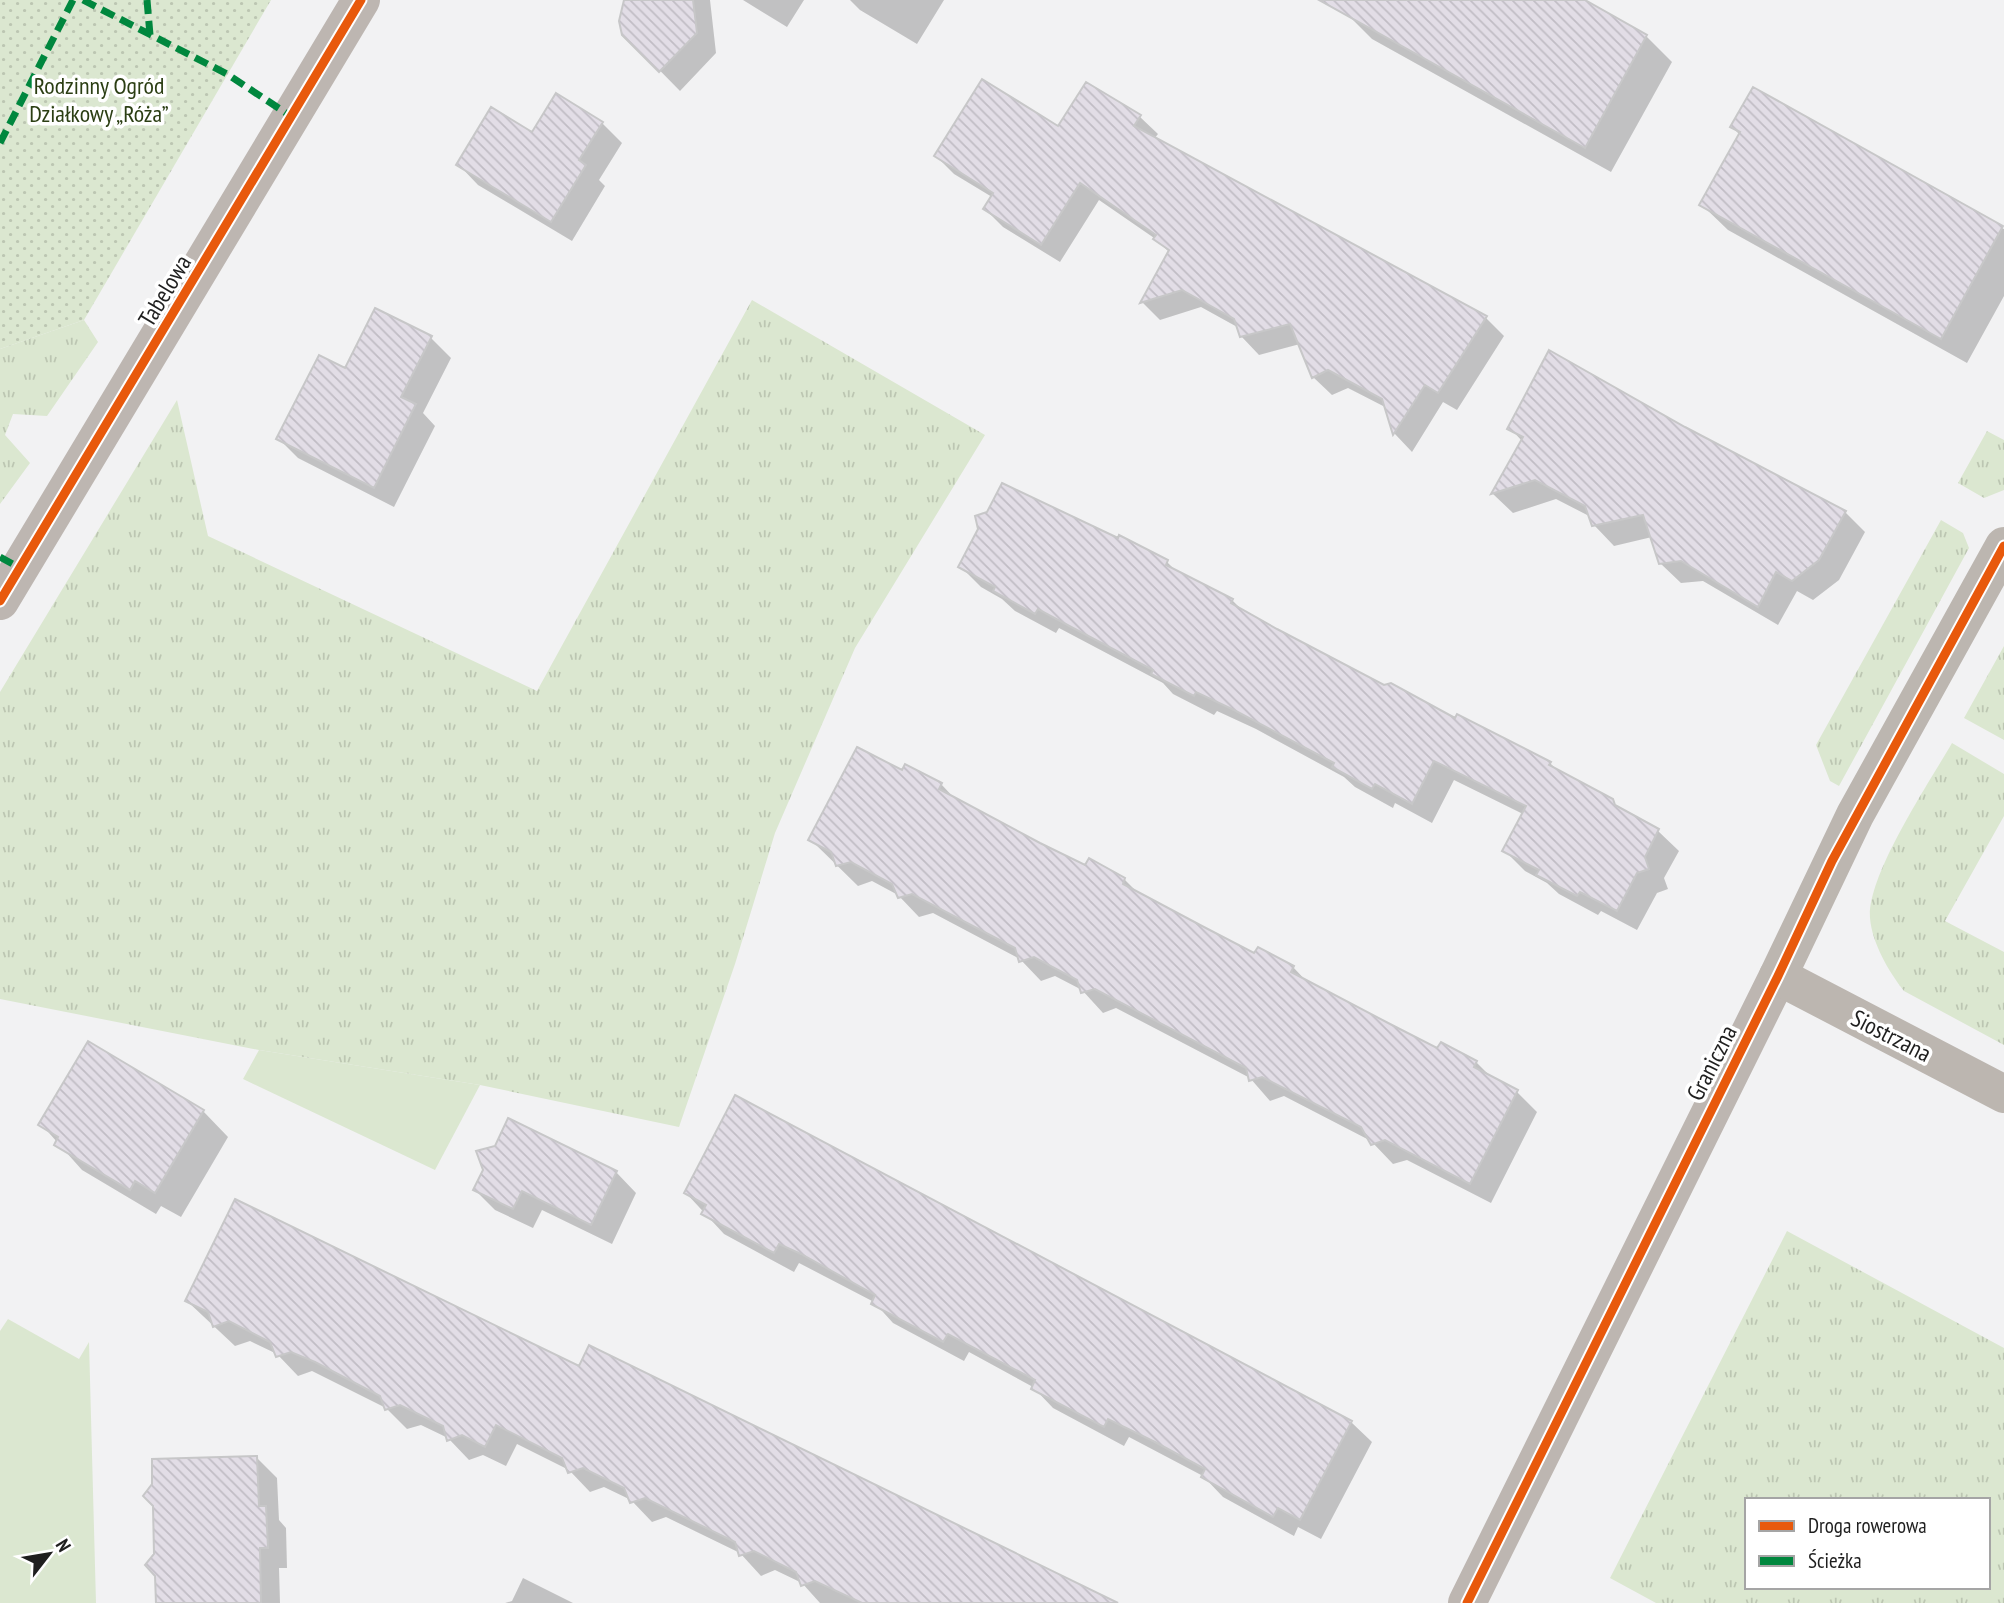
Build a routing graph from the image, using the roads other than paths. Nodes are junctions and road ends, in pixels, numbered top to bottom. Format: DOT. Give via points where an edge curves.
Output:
graph roads {
  1 [pos="361,0"];
  2 [pos="2004,546"];
  3 [pos="0,601"];
  4 [pos="1778,976"];
  5 [pos="2004,1094"];
  6 [pos="1467,1603"];
  1 -- 3 [label="street, Tabelowa"];
  2 -- 4 [label="street, Graniczna" via="1855,815"];
  4 -- 5 [label="street, Siostrzana"];
  4 -- 6 [label="street, Graniczna"];
}
